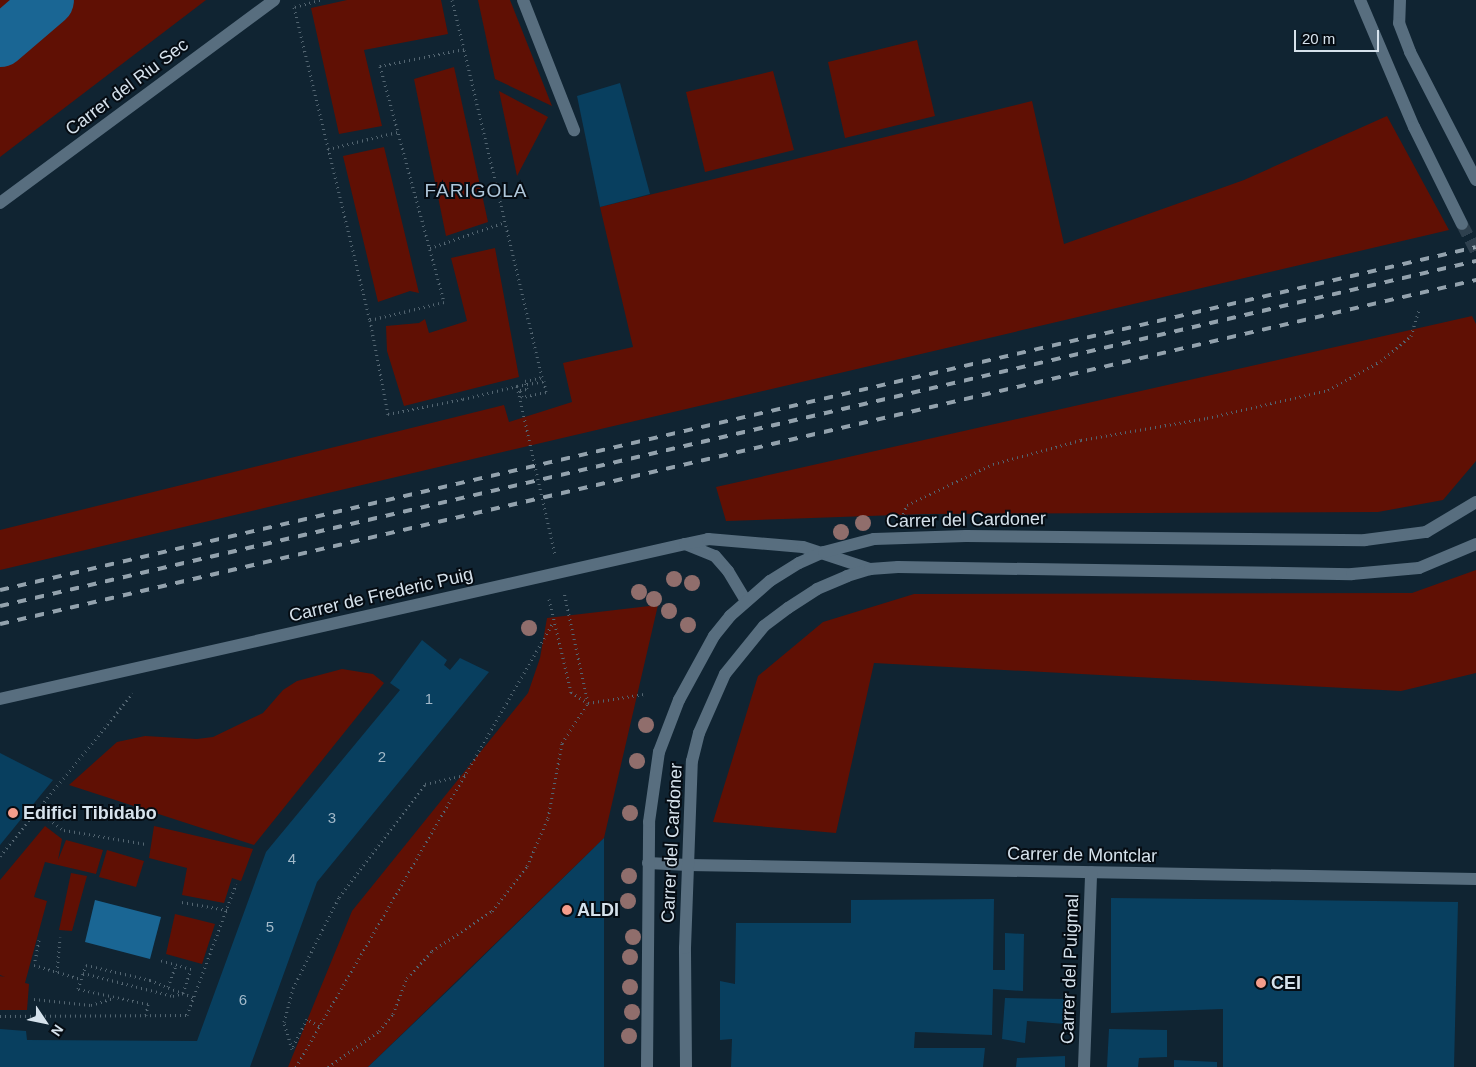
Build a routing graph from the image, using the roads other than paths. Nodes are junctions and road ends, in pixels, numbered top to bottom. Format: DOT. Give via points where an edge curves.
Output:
graph roads {
  1 [pos="274,0"];
  2 [pos="523,0"];
  3 [pos="1360,0"];
  4 [pos="1400,0"];
  5 [pos="574,130"];
  6 [pos="1476,180"];
  7 [pos="0,203"];
  8 [pos="1462,224"];
  9 [pos="1476,502"];
  10 [pos="685,544"];
  11 [pos="1476,544"];
  12 [pos="824,552"];
  13 [pos="870,569"];
  14 [pos="746,602"];
  15 [pos="0,699"];
  16 [pos="648,863"];
  17 [pos="688,865"];
  18 [pos="1091,872"];
  19 [pos="1476,879"];
  20 [pos="686,1066"];
  21 [pos="647,1067"];
  22 [pos="1084,1067"];
  1 -- 7 [label="street, Carrer del Riu Sec"];
  2 -- 5 [label="street"];
  3 -- 8 [label="street" via="1414,127"];
  4 -- 6 [label="street" via="1399,23 1410,52"];
  9 -- 12 [label="street, Carrer del Cardoner" via="1426,532 1365,540 903,536 874,539"];
  10 -- 12 [label="street, Carrer de Frederic Puig" via="708,539 803,547"];
  10 -- 14 [label="street" via="715,556"];
  10 -- 15 [label="street, Carrer de Frederic Puig"];
  11 -- 13 [label="street, Carrer del Cardoner" via="1420,568 1352,574 937,566"];
  12 -- 13 [label="street, Carrer de Frederic Puig"];
  12 -- 14 [label="street, Carrer del Cardoner" via="799,563"];
  13 -- 17 [label="street, Carrer del Cardoner" via="817,588 788,608 764,626 725,674 698,733 692,761"];
  14 -- 16 [label="street, Carrer del Cardoner" via="714,636 694,668 666,733 658,759 649,822"];
  16 -- 17 [label="street, Carrer de Montclar"];
  16 -- 21 [label="street, Carrer del Cardoner"];
  17 -- 18 [label="street, Carrer de Montclar"];
  17 -- 20 [label="street, Carrer del Cardoner"];
  18 -- 19 [label="street, Carrer de Montclar"];
  18 -- 22 [label="street, Carrer del Puigmal"];
}
